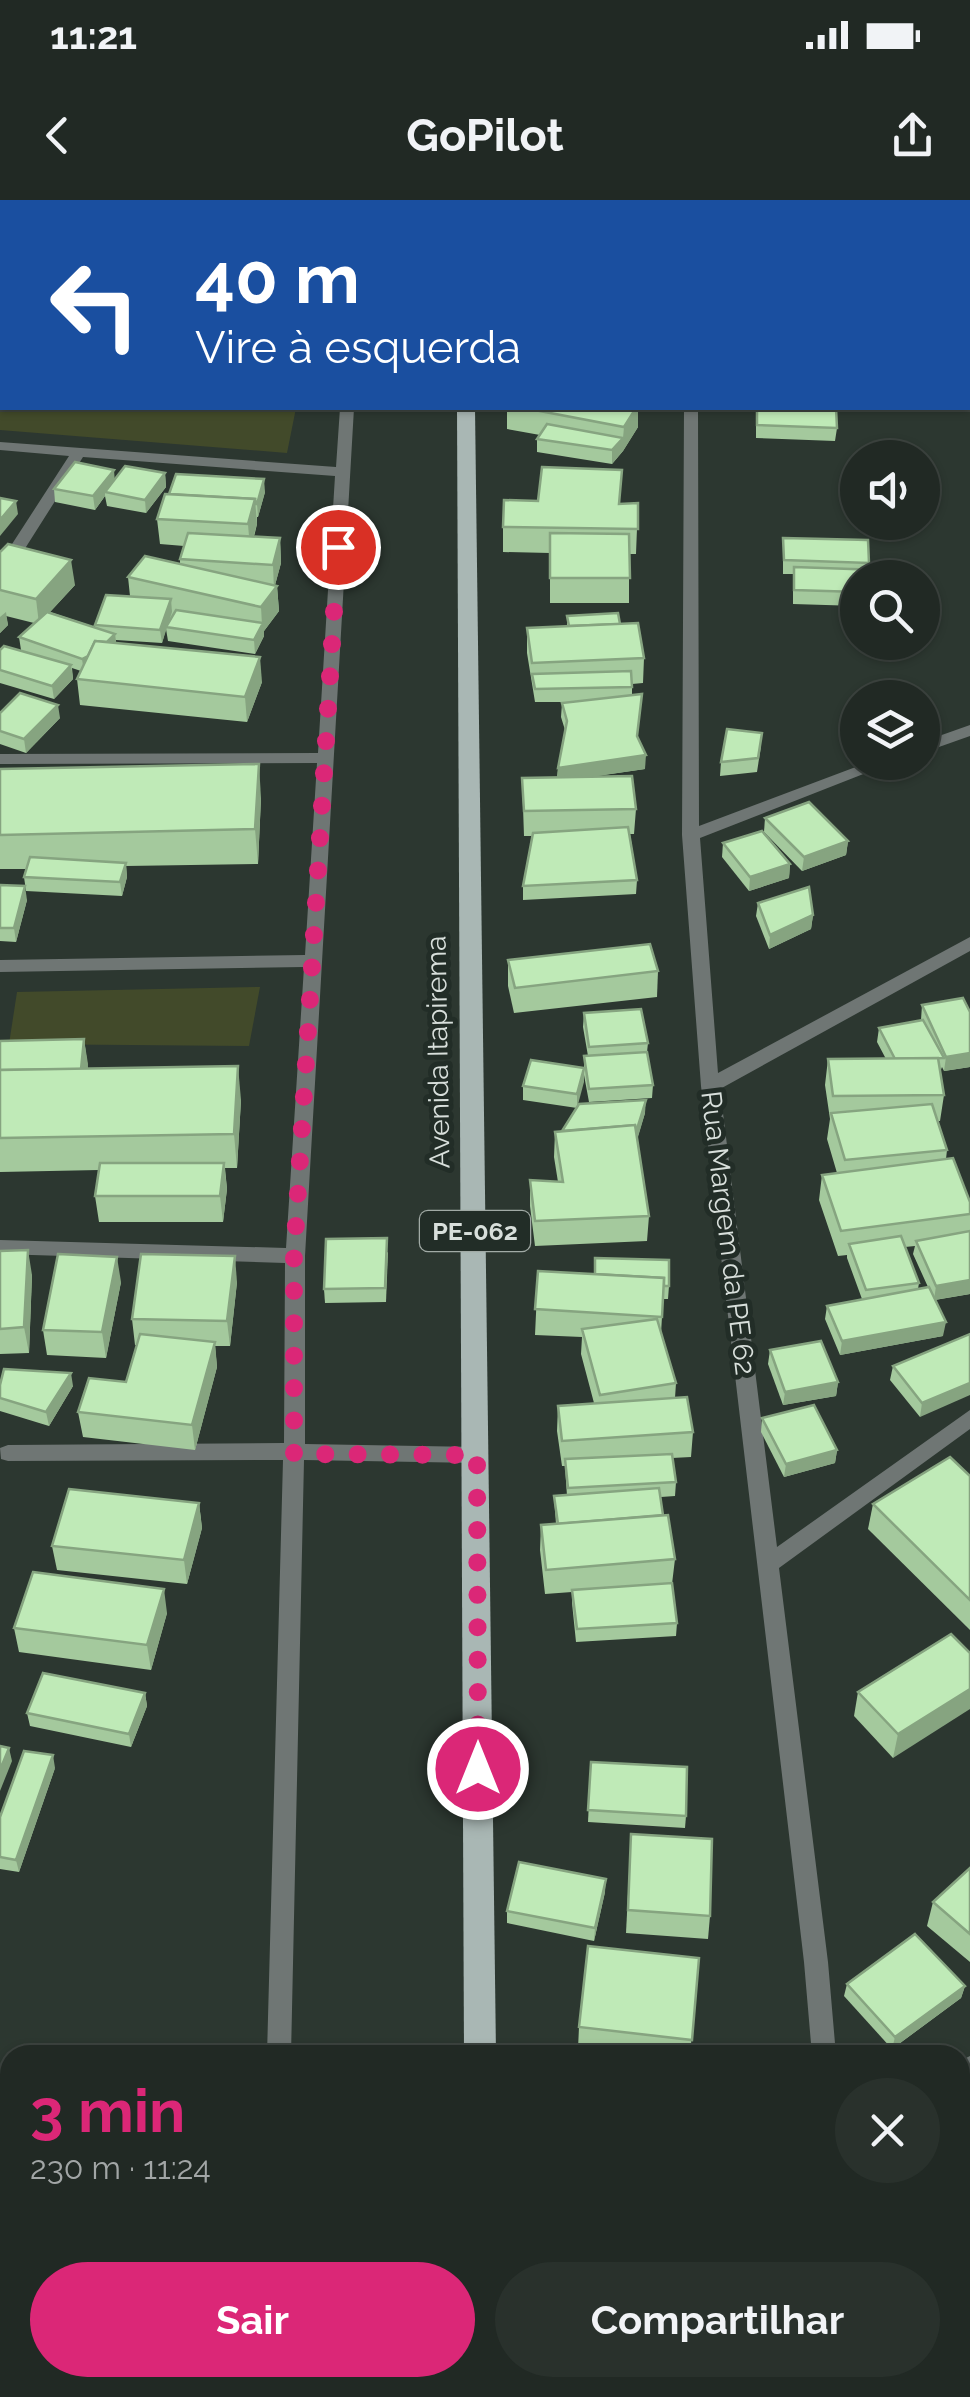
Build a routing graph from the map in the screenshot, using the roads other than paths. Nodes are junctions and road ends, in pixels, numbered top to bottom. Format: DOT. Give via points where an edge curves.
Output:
graph roads {
  1 [pos="347,410"];
  2 [pos="466,410"];
  3 [pos="691,410"];
  4 [pos="0,446"];
  5 [pos="78,452"];
  6 [pos="340,472"];
  7 [pos="11,558"];
  8 [pos="970,730"];
  9 [pos="940,741"];
  10 [pos="326,758"];
  11 [pos="0,759"];
  12 [pos="840,779"];
  13 [pos="691,835"];
  14 [pos="970,944"];
  15 [pos="311,960"];
  16 [pos="0,966"];
  17 [pos="710,1086"];
  18 [pos="0,1247"];
  19 [pos="294,1256"];
  20 [pos="970,1418"];
  21 [pos="8,1453"];
  22 [pos="294,1454"];
  23 [pos="477,1455"];
  24 [pos="769,1564"];
  25 [pos="279,2045"];
  26 [pos="480,2045"];
  27 [pos="823,2045"];
  1 -- 6 [label="street"];
  2 -- 23 [label="main road, Avenida Itapirema / PE-062"];
  3 -- 13 [label="street, Rua Margem da PE 62"];
  4 -- 5 [label="street"];
  5 -- 6 [label="street"];
  5 -- 7 [label="street"];
  6 -- 10 [label="street"];
  8 -- 9 [label="street"];
  10 -- 11 [label="street"];
  10 -- 15 [label="street"];
  12 -- 13 [label="street"];
  13 -- 17 [label="street, Rua Margem da PE 62"];
  14 -- 17 [label="street"];
  15 -- 16 [label="street"];
  15 -- 19 [label="street"];
  17 -- 24 [label="street, Rua Margem da PE 62"];
  18 -- 19 [label="street"];
  19 -- 22 [label="street"];
  20 -- 24 [label="street"];
  21 -- 22 [label="street"];
  22 -- 23 [label="street"];
  22 -- 25 [label="street"];
  23 -- 26 [label="main road, Avenida Itapirema / PE-062"];
  24 -- 27 [label="street, Rua Margem da PE 62"];
}
